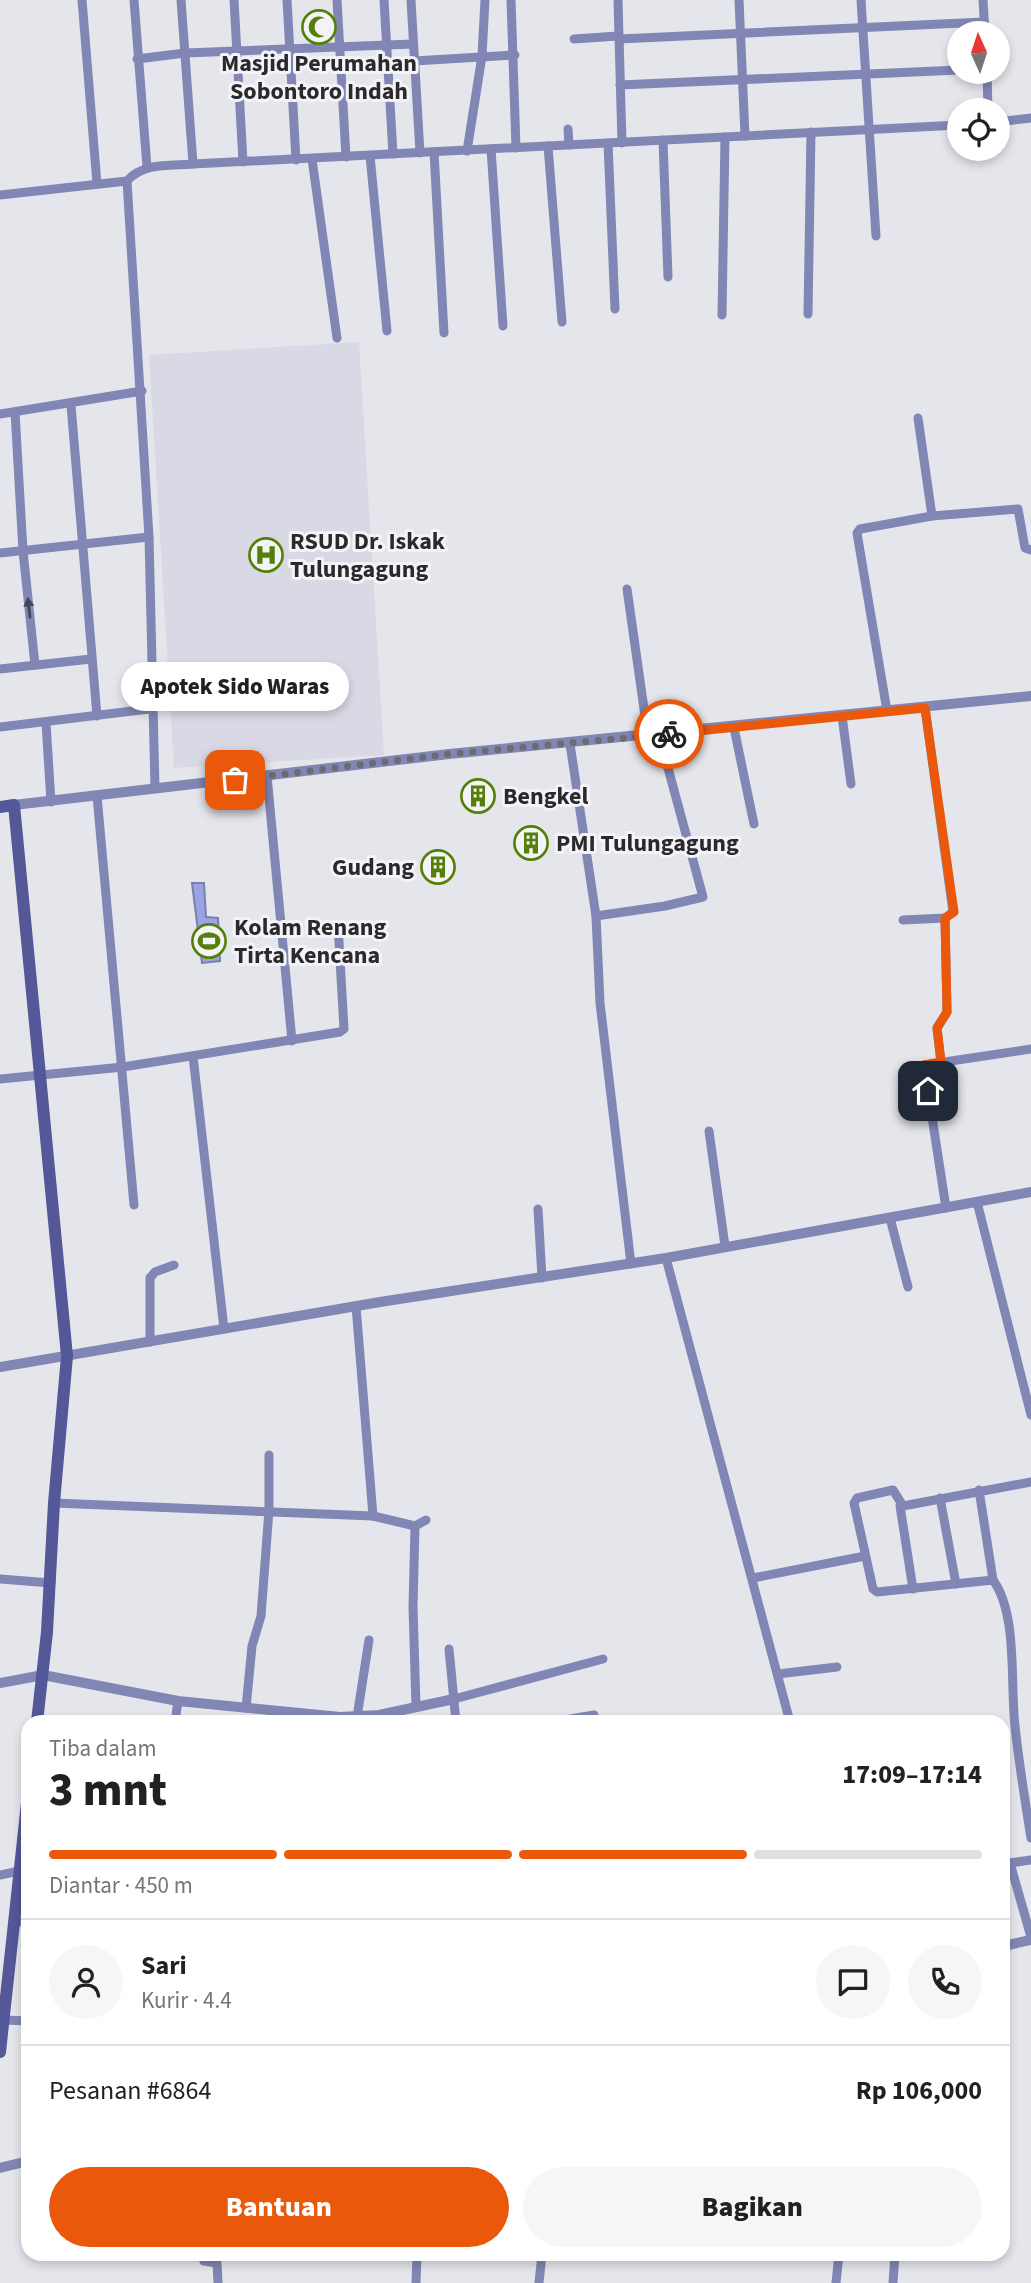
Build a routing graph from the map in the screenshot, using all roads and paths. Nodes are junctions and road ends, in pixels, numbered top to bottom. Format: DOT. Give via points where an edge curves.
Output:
graph roads {
  1 [pos="82,0"];
  2 [pos="134,0"];
  3 [pos="181,0"];
  4 [pos="234,0"];
  5 [pos="287,0"];
  6 [pos="337,0"];
  7 [pos="384,0"];
  8 [pos="411,0"];
  9 [pos="485,0"];
  10 [pos="511,0"];
  11 [pos="618,0"];
  12 [pos="739,0"];
  13 [pos="861,0"];
  14 [pos="983,0"];
  15 [pos="984,21"];
  16 [pos="947,24"];
  17 [pos="863,28"];
  18 [pos="741,33"];
  19 [pos="619,38"];
  20 [pos="574,39"];
  21 [pos="413,44"];
  22 [pos="387,45"];
  23 [pos="290,48"];
  24 [pos="340,48"];
  25 [pos="237,51"];
  26 [pos="185,53"];
  27 [pos="515,55"];
  28 [pos="482,56"];
  29 [pos="137,59"];
  30 [pos="414,61"];
  31 [pos="947,71"];
  32 [pos="865,74"];
  33 [pos="743,79"];
  34 [pos="620,85"];
  35 [pos="1031,118"];
  36 [pos="1010,121"];
  37 [pos="947,126"];
  38 [pos="568,129"];
  39 [pos="870,129"];
  40 [pos="811,132"];
  41 [pos="745,136"];
  42 [pos="725,137"];
  43 [pos="663,140"];
  44 [pos="608,143"];
  45 [pos="622,143"];
  46 [pos="569,145"];
  47 [pos="548,146"];
  48 [pos="516,148"];
  49 [pos="491,149"];
  50 [pos="467,151"];
  51 [pos="434,152"];
  52 [pos="419,153"];
  53 [pos="393,154"];
  54 [pos="370,156"];
  55 [pos="346,157"];
  56 [pos="312,159"];
  57 [pos="296,160"];
  58 [pos="243,162"];
  59 [pos="193,164"];
  60 [pos="147,167"];
  61 [pos="127,181"];
  62 [pos="97,184"];
  63 [pos="0,195"];
  64 [pos="876,236"];
  65 [pos="668,277"];
  66 [pos="615,309"];
  67 [pos="808,314"];
  68 [pos="722,315"];
  69 [pos="562,322"];
  70 [pos="503,326"];
  71 [pos="387,331"];
  72 [pos="444,333"];
  73 [pos="337,338"];
  74 [pos="142,391"];
  75 [pos="71,404"];
  76 [pos="15,412"];
  77 [pos="0,414"];
  78 [pos="918,418"];
  79 [pos="932,516"];
  80 [pos="149,537"];
  81 [pos="84,544"];
  82 [pos="1031,550"];
  83 [pos="23,551"];
  84 [pos="0,553"];
  85 [pos="627,589"];
  86 [pos="91,659"];
  87 [pos="35,665"];
  88 [pos="0,669"];
  89 [pos="1031,696"];
  90 [pos="925,708"];
  91 [pos="149,709"];
  92 [pos="887,710"];
  93 [pos="97,716"];
  94 [pos="842,716"];
  95 [pos="46,723"];
  96 [pos="0,727"];
  97 [pos="734,728"];
  98 [pos="653,736"];
  99 [pos="570,744"];
  100 [pos="267,776"];
  101 [pos="851,784"];
  102 [pos="155,788"];
  103 [pos="97,796"];
  104 [pos="51,802"];
  105 [pos="14,805"];
  106 [pos="0,807"];
  107 [pos="754,824"];
  108 [pos="596,916"];
  109 [pos="945,918"];
  110 [pos="903,920"];
  111 [pos="338,925"];
  112 [pos="292,1041"];
  113 [pos="1031,1049"];
  114 [pos="193,1056"];
  115 [pos="941,1062"];
  116 [pos="123,1068"];
  117 [pos="40,1075"];
  118 [pos="0,1079"];
  119 [pos="709,1131"];
  120 [pos="1031,1192"];
  121 [pos="976,1202"];
  122 [pos="134,1205"];
  123 [pos="946,1208"];
  124 [pos="538,1209"];
  125 [pos="890,1218"];
  126 [pos="724,1245"];
  127 [pos="666,1258"];
  128 [pos="631,1264"];
  129 [pos="174,1265"];
  130 [pos="542,1278"];
  131 [pos="908,1287"];
  132 [pos="356,1306"];
  133 [pos="224,1329"];
  134 [pos="150,1342"];
  135 [pos="67,1356"];
  136 [pos="0,1367"];
  137 [pos="1031,1415"];
  138 [pos="269,1455"];
  139 [pos="1031,1482"];
  140 [pos="978,1490"];
  141 [pos="940,1498"];
  142 [pos="54,1503"];
  143 [pos="900,1506"];
  144 [pos="269,1510"];
  145 [pos="373,1516"];
  146 [pos="426,1520"];
  147 [pos="415,1526"];
  148 [pos="865,1556"];
  149 [pos="0,1578"];
  150 [pos="754,1578"];
  151 [pos="993,1580"];
  152 [pos="51,1583"];
  153 [pos="956,1584"];
  154 [pos="913,1589"];
  155 [pos="369,1640"];
  156 [pos="449,1649"];
  157 [pos="603,1659"];
  158 [pos="837,1667"];
  159 [pos="778,1674"];
  160 [pos="43,1675"];
  161 [pos="0,1683"];
  162 [pos="454,1699"];
  163 [pos="178,1700"];
  164 [pos="416,1707"];
  165 [pos="246,1708"];
  166 [pos="38,1715"];
  167 [pos="176,1715"];
  168 [pos="287,1715"];
  169 [pos="357,1715"];
  170 [pos="369,1715"];
  171 [pos="455,1715"];
  172 [pos="788,1715"];
  173 [pos="1031,1838"];
  174 [pos="21,1854"];
  175 [pos="1031,1860"];
  176 [pos="1010,1863"];
  177 [pos="19,1871"];
  178 [pos="0,1875"];
  179 [pos="1010,1875"];
  180 [pos="21,1922"];
  181 [pos="1031,1939"];
  182 [pos="1010,1944"];
  183 [pos="4,2020"];
  184 [pos="21,2021"];
  185 [pos="0,2052"];
  186 [pos="21,2163"];
  187 [pos="0,2168"];
  188 [pos="204,2261"];
  189 [pos="417,2261"];
  190 [pos="541,2261"];
  191 [pos="838,2261"];
  192 [pos="895,2261"];
  193 [pos="218,2283"];
  194 [pos="416,2283"];
  195 [pos="539,2283"];
  196 [pos="836,2283"];
  197 [pos="893,2283"];
  1 -- 62 [label="street"];
  2 -- 29 [label="street"];
  3 -- 26 [label="street"];
  4 -- 25 [label="street"];
  5 -- 23 [label="street"];
  6 -- 24 [label="street"];
  7 -- 22 [label="street"];
  8 -- 21 [label="street"];
  9 -- 28 [label="street"];
  10 -- 27 [label="street"];
  11 -- 19 [label="street"];
  12 -- 18 [label="street"];
  13 -- 17 [label="street"];
  14 -- 15 [label="street"];
  16 -- 17 [label="street"];
  17 -- 18 [label="street"];
  17 -- 32 [label="street"];
  18 -- 19 [label="street"];
  18 -- 33 [label="street"];
  19 -- 20 [label="street"];
  19 -- 34 [label="street"];
  21 -- 22 [label="street"];
  21 -- 30 [label="street"];
  22 -- 24 [label="street"];
  22 -- 53 [label="street"];
  23 -- 24 [label="street"];
  23 -- 25 [label="street"];
  23 -- 57 [label="street"];
  24 -- 55 [label="street"];
  25 -- 26 [label="street"];
  25 -- 58 [label="street"];
  26 -- 29 [label="street"];
  26 -- 59 [label="street"];
  27 -- 28 [label="street"];
  27 -- 48 [label="street"];
  28 -- 30 [label="street"];
  28 -- 50 [label="street"];
  29 -- 60 [label="street"];
  30 -- 52 [label="street"];
  31 -- 32 [label="street"];
  32 -- 33 [label="street"];
  32 -- 39 [label="street"];
  33 -- 34 [label="street"];
  33 -- 41 [label="street"];
  34 -- 45 [label="street"];
  35 -- 36 [label="street"];
  37 -- 39 [label="street"];
  38 -- 46 [label="street"];
  39 -- 40 [label="street"];
  39 -- 64 [label="street"];
  40 -- 41 [label="street"];
  40 -- 67 [label="street"];
  41 -- 42 [label="street"];
  42 -- 43 [label="street"];
  42 -- 68 [label="street"];
  43 -- 45 [label="street"];
  43 -- 65 [label="street"];
  44 -- 45 [label="street"];
  44 -- 46 [label="street"];
  44 -- 66 [label="street"];
  46 -- 47 [label="street"];
  47 -- 48 [label="street"];
  47 -- 69 [label="street"];
  48 -- 49 [label="street"];
  49 -- 50 [label="street"];
  49 -- 70 [label="street"];
  50 -- 51 [label="street"];
  51 -- 52 [label="street"];
  51 -- 72 [label="street"];
  52 -- 53 [label="street"];
  53 -- 54 [label="street"];
  54 -- 55 [label="street"];
  54 -- 71 [label="street"];
  55 -- 56 [label="street"];
  56 -- 57 [label="street"];
  56 -- 73 [label="street"];
  57 -- 58 [label="street"];
  58 -- 59 [label="street"];
  59 -- 60 [label="street"];
  60 -- 61 [label="street"];
  61 -- 62 [label="street"];
  61 -- 74 [label="street"];
  62 -- 63 [label="street"];
  74 -- 75 [label="street"];
  74 -- 80 [label="street"];
  75 -- 76 [label="street"];
  75 -- 81 [label="street"];
  76 -- 77 [label="street"];
  76 -- 83 [label="street"];
  78 -- 79 [label="street"];
  79 -- 82 [label="street" via="1018,509 1026,550"];
  79 -- 92 [label="street" via="858,532"];
  80 -- 81 [label="street"];
  80 -- 102 [label="street"];
  81 -- 83 [label="street"];
  81 -- 86 [label="street"];
  83 -- 84 [label="street"];
  87 -- 83 [label="street, one-way"];
  85 -- 98 [label="street"];
  86 -- 87 [label="street"];
  86 -- 93 [label="street"];
  87 -- 88 [label="street"];
  89 -- 90 [label="street"];
  90 -- 92 [label="street"];
  90 -- 109 [label="street" via="954,912"];
  91 -- 93 [label="street"];
  92 -- 94 [label="street"];
  93 -- 95 [label="street"];
  94 -- 97 [label="street"];
  94 -- 101 [label="street"];
  95 -- 96 [label="street"];
  95 -- 104 [label="street"];
  97 -- 98 [label="street"];
  97 -- 107 [label="street"];
  98 -- 99 [label="street"];
  98 -- 108 [label="street" via="703,897"];
  99 -- 100 [label="street"];
  99 -- 108 [label="street"];
  100 -- 102 [label="street"];
  100 -- 112 [label="street"];
  102 -- 103 [label="street"];
  103 -- 104 [label="street"];
  103 -- 116 [label="street"];
  104 -- 105 [label="street"];
  105 -- 106 [label="main road"];
  105 -- 117 [label="main road"];
  108 -- 128 [label="street" via="600,1003"];
  109 -- 110 [label="street"];
  109 -- 115 [label="street" via="947,1012 937,1028"];
  111 -- 112 [label="street" via="344,1029"];
  112 -- 114 [label="street"];
  113 -- 115 [label="street"];
  114 -- 116 [label="street"];
  114 -- 133 [label="street"];
  115 -- 123 [label="street" via="924,1067"];
  116 -- 117 [label="street"];
  116 -- 122 [label="street"];
  117 -- 118 [label="street"];
  117 -- 135 [label="main road"];
  119 -- 126 [label="street"];
  120 -- 121 [label="street"];
  121 -- 123 [label="street"];
  121 -- 137 [label="street"];
  123 -- 125 [label="street"];
  124 -- 130 [label="street"];
  125 -- 126 [label="street"];
  125 -- 131 [label="street"];
  126 -- 127 [label="street"];
  127 -- 128 [label="street"];
  127 -- 150 [label="street"];
  128 -- 130 [label="street"];
  129 -- 134 [label="street" via="150,1278"];
  130 -- 132 [label="street"];
  132 -- 133 [label="street"];
  132 -- 145 [label="street"];
  133 -- 134 [label="street"];
  134 -- 135 [label="street"];
  135 -- 136 [label="street"];
  135 -- 142 [label="main road"];
  138 -- 144 [label="street"];
  139 -- 140 [label="street"];
  140 -- 141 [label="street"];
  140 -- 151 [label="street"];
  141 -- 143 [label="street"];
  141 -- 153 [label="street"];
  142 -- 144 [label="street"];
  142 -- 152 [label="main road"];
  143 -- 148 [label="street" via="893,1490 855,1501"];
  143 -- 154 [label="street"];
  144 -- 145 [label="street"];
  144 -- 165 [label="street" via="261,1616 251,1646"];
  145 -- 147 [label="street"];
  146 -- 147 [label="street"];
  147 -- 164 [label="street"];
  148 -- 150 [label="street"];
  148 -- 154 [label="street" via="875,1591"];
  149 -- 152 [label="street"];
  150 -- 159 [label="street"];
  151 -- 153 [label="street"];
  151 -- 173 [label="street" via="1007,1613 1015,1729"];
  152 -- 160 [label="main road"];
  153 -- 154 [label="street"];
  155 -- 169 [label="street"];
  156 -- 162 [label="street"];
  157 -- 162 [label="street"];
  158 -- 159 [label="street"];
  159 -- 172 [label="street"];
  160 -- 161 [label="street"];
  160 -- 163 [label="street"];
  160 -- 166 [label="main road"];
  162 -- 164 [label="street"];
  162 -- 171 [label="street"];
  163 -- 165 [label="street"];
  163 -- 167 [label="street"];
  164 -- 170 [label="street"];
  165 -- 168 [label="street"];
  174 -- 177 [label="main road"];
  175 -- 176 [label="street"];
  177 -- 178 [label="street"];
  177 -- 180 [label="main road"];
  179 -- 181 [label="street"];
  180 -- 183 [label="main road"];
  181 -- 182 [label="street"];
  183 -- 184 [label="street"];
  183 -- 185 [label="main road"];
  186 -- 187 [label="street"];
  188 -- 193 [label="street" via="218,2263"];
  189 -- 194 [label="street"];
  190 -- 195 [label="street"];
  191 -- 196 [label="street"];
  192 -- 197 [label="street"];
}
